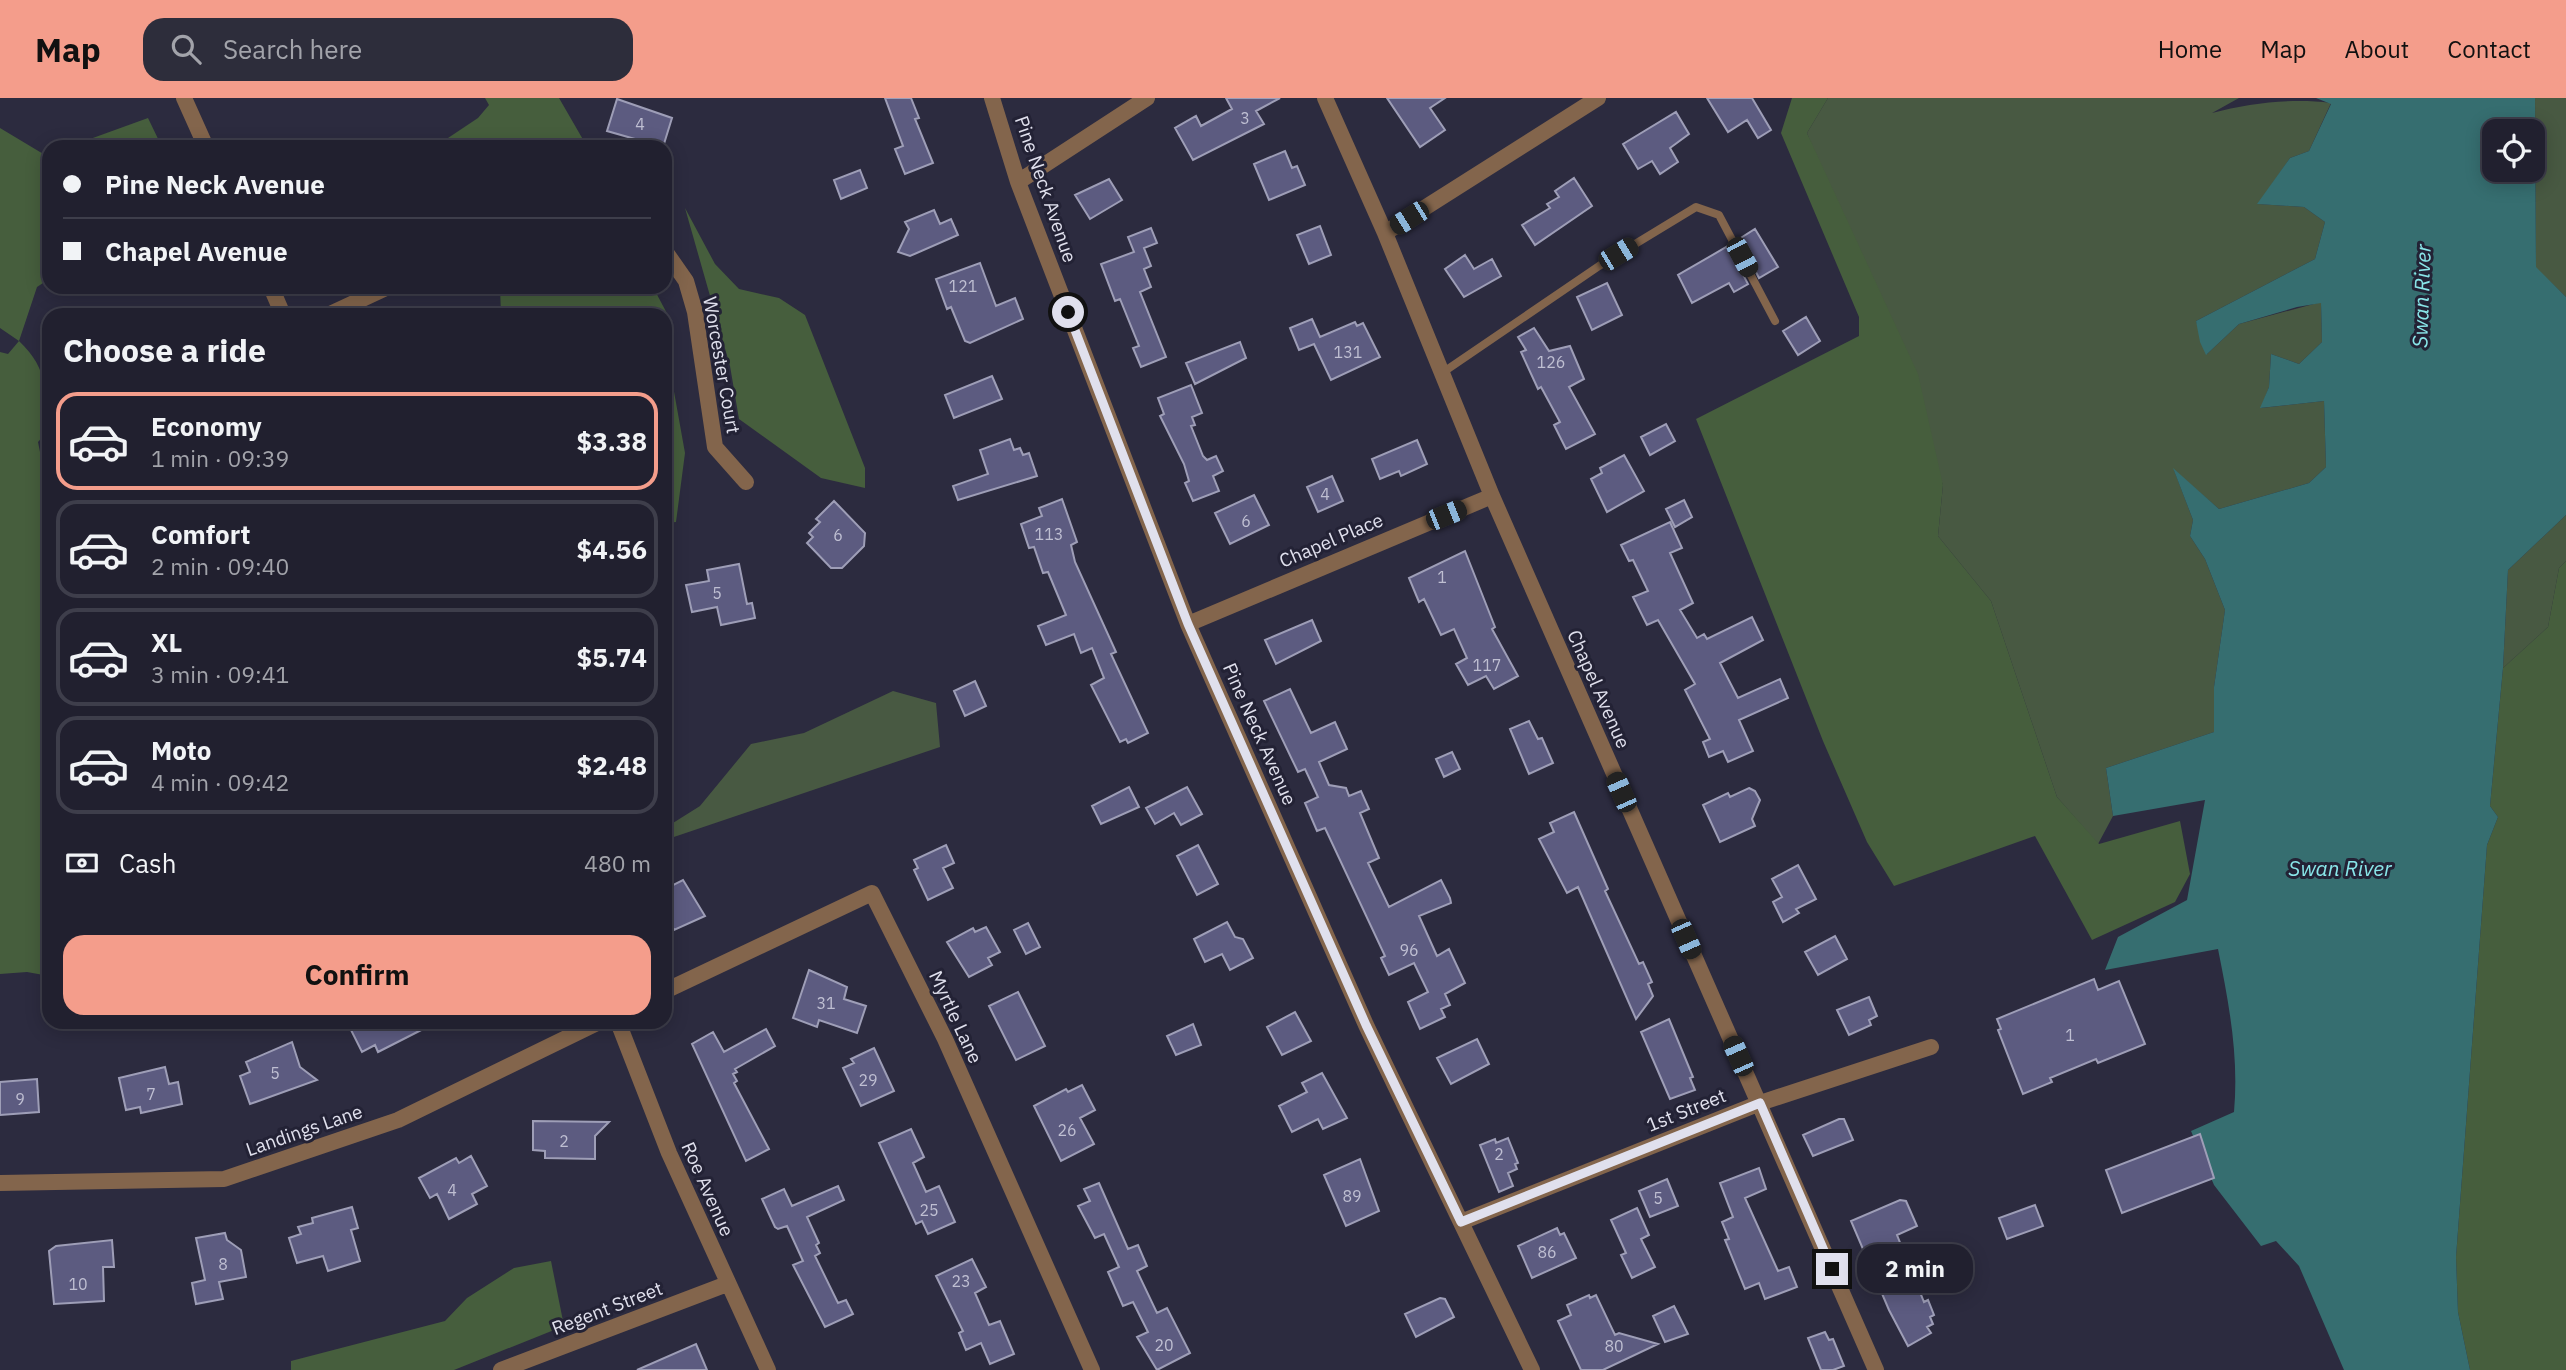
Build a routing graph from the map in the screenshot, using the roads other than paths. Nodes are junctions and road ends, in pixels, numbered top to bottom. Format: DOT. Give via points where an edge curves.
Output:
graph roads {
  1 [pos="184,98"];
  2 [pos="992,98"];
  3 [pos="1147,98"];
  4 [pos="1325,98"];
  5 [pos="1598,98"];
  6 [pos="203,140"];
  7 [pos="1018,181"];
  8 [pos="1385,233"];
  9 [pos="672,262"];
  10 [pos="373,294"];
  11 [pos="343,308"];
  12 [pos="1775,321"];
  13 [pos="1442,373"];
  14 [pos="746,482"];
  15 [pos="1492,496"];
  16 [pos="1188,624"];
  17 [pos="672,988"];
  18 [pos="586,1029"];
  19 [pos="621,1029"];
  20 [pos="1931,1046"];
  21 [pos="1760,1103"];
  22 [pos="0,1183"];
  23 [pos="1461,1222"];
  24 [pos="727,1284"];
  25 [pos="501,1370"];
  26 [pos="768,1370"];
  27 [pos="1092,1370"];
  28 [pos="1532,1370"];
  29 [pos="1876,1370"];
  1 -- 6 [label="street"];
  2 -- 7 [label="street, Pine Neck Avenue"];
  3 -- 7 [label="street"];
  4 -- 8 [label="street, Chapel Avenue"];
  5 -- 8 [label="street"];
  7 -- 16 [label="street, Pine Neck Avenue"];
  8 -- 13 [label="street, Chapel Avenue"];
  9 -- 14 [label="street, Worcester Court" via="685,281 695,312 715,447"];
  10 -- 11 [label="street"];
  12 -- 13 [label="lane" via="1719,215 1696,207 1599,266"];
  13 -- 15 [label="street, Chapel Avenue"];
  15 -- 16 [label="street, Chapel Place"];
  15 -- 21 [label="street, Chapel Avenue"];
  16 -- 23 [label="street, Pine Neck Avenue" via="1366,1025"];
  17 -- 27 [label="street, Myrtle Lane" via="872,893 944,1039"];
  18 -- 22 [label="street, Landings Lane" via="398,1120 224,1179"];
  19 -- 24 [label="street, Roe Avenue"];
  20 -- 21 [label="street, 1st Street"];
  21 -- 23 [label="street, 1st Street"];
  21 -- 29 [label="street, Chapel Avenue"];
  23 -- 28 [label="street, Pine Neck Avenue"];
  24 -- 25 [label="street, Regent Street"];
  24 -- 26 [label="street, Roe Avenue"];
}
